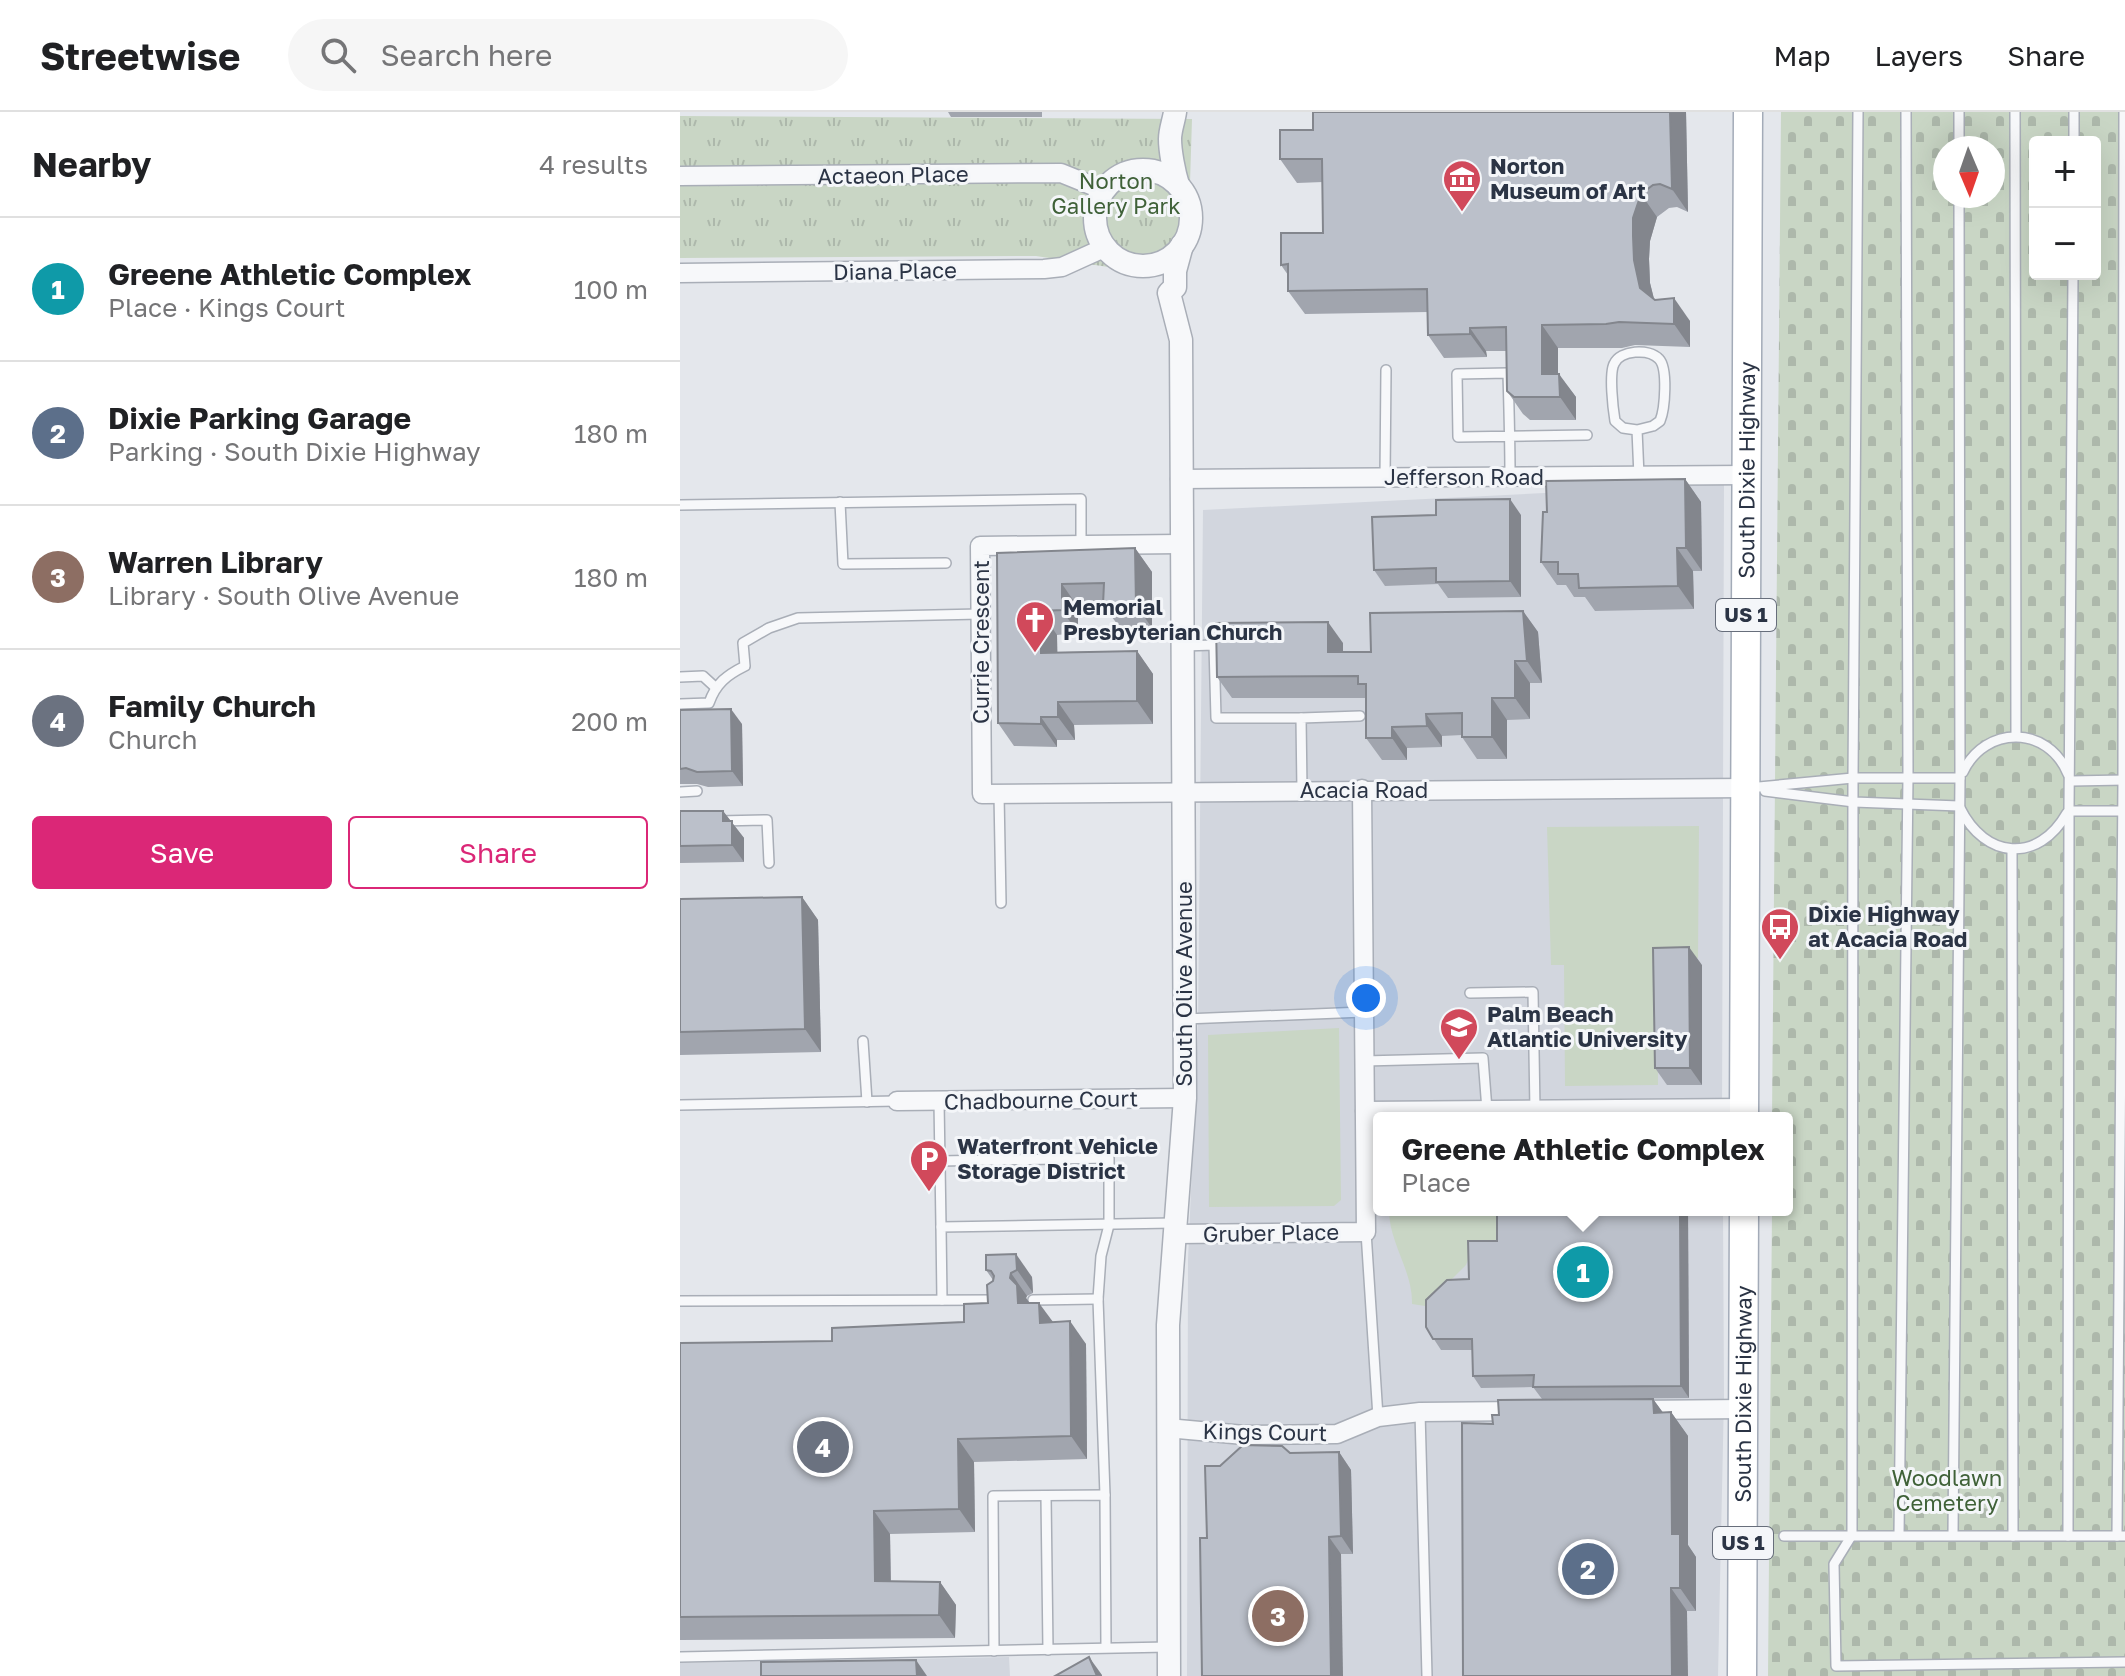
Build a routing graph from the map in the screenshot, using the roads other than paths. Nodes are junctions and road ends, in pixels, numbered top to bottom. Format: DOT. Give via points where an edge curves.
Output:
graph roads {
  1 [pos="1175,112"];
  2 [pos="1748,112"];
  3 [pos="1858,112"];
  4 [pos="1906,112"];
  5 [pos="1959,112"];
  6 [pos="2015,112"];
  7 [pos="2074,112"];
  8 [pos="2124,112"];
  9 [pos="1959,136"];
  10 [pos="2074,136"];
  11 [pos="1170,139"];
  12 [pos="1135,171"];
  13 [pos="680,176"];
  14 [pos="1178,185"];
  15 [pos="1103,190"];
  16 [pos="1959,208"];
  17 [pos="1182,245"];
  18 [pos="1106,247"];
  19 [pos="1130,264"];
  20 [pos="680,273"];
  21 [pos="2073,280"];
  22 [pos="1169,293"];
  23 [pos="1386,370"];
  24 [pos="1637,430"];
  25 [pos="1587,435"];
  26 [pos="1509,437"];
  27 [pos="1747,475"];
  28 [pos="1510,476"];
  29 [pos="1639,476"];
  30 [pos="1385,477"];
  31 [pos="1180,479"];
  32 [pos="840,502"];
  33 [pos="680,505"];
  34 [pos="1180,544"];
  35 [pos="1081,545"];
  36 [pos="946,563"];
  37 [pos="980,614"];
  38 [pos="1181,646"];
  39 [pos="680,677"];
  40 [pos="715,687"];
  41 [pos="680,704"];
  42 [pos="1360,716"];
  43 [pos="1301,718"];
  44 [pos="2016,736"];
  45 [pos="1908,777"];
  46 [pos="1853,778"];
  47 [pos="1960,778"];
  48 [pos="2124,780"];
  49 [pos="2071,781"];
  50 [pos="1745,788"];
  51 [pos="1362,789"];
  52 [pos="1302,790"];
  53 [pos="697,791"];
  54 [pos="680,792"];
  55 [pos="1183,792"];
  56 [pos="991,794"];
  57 [pos="1854,802"];
  58 [pos="1907,805"];
  59 [pos="1959,806"];
  60 [pos="2069,811"];
  61 [pos="2123,811"];
  62 [pos="709,822"];
  63 [pos="2012,850"];
  64 [pos="769,863"];
  65 [pos="1001,903"];
  66 [pos="1470,993"];
  67 [pos="1364,1012"];
  68 [pos="1185,1019"];
  69 [pos="863,1041"];
  70 [pos="1364,1061"];
  71 [pos="1185,1098"];
  72 [pos="897,1101"];
  73 [pos="939,1101"];
  74 [pos="867,1102"];
  75 [pos="680,1105"];
  76 [pos="1487,1110"];
  77 [pos="1535,1110"];
  78 [pos="1365,1111"];
  79 [pos="1674,1112"];
  80 [pos="1744,1112"];
  81 [pos="940,1161"];
  82 [pos="1744,1216"];
  83 [pos="1109,1225"];
  84 [pos="941,1227"];
  85 [pos="1176,1228"];
  86 [pos="1366,1232"];
  87 [pos="1098,1299"];
  88 [pos="942,1300"];
  89 [pos="1003,1300"];
  90 [pos="1033,1300"];
  91 [pos="680,1301"];
  92 [pos="1744,1409"];
  93 [pos="1619,1410"];
  94 [pos="1542,1411"];
  95 [pos="1420,1412"];
  96 [pos="1378,1417"];
  97 [pos="1167,1428"];
  98 [pos="1105,1495"];
  99 [pos="1046,1496"];
  100 [pos="1852,1535"];
  101 [pos="1899,1535"];
  102 [pos="1953,1535"];
  103 [pos="1784,1536"];
  104 [pos="2013,1536"];
  105 [pos="2068,1536"];
  106 [pos="2121,1536"];
  107 [pos="1106,1647"];
  108 [pos="1169,1647"];
  109 [pos="1048,1650"];
  110 [pos="994,1651"];
  111 [pos="680,1657"];
  112 [pos="2125,1662"];
  113 [pos="1169,1676"];
  114 [pos="1427,1676"];
  115 [pos="1742,1676"];
  1 -- 11 [label="street"];
  2 -- 27 [label="main road, South Dixie Highway / US 1"];
  3 -- 46 [label="lane"];
  4 -- 45 [label="lane"];
  5 -- 9 [label="lane"];
  6 -- 44 [label="lane"];
  7 -- 10 [label="lane"];
  8 -- 48 [label="lane"];
  11 -- 12 [label="street"];
  11 -- 14 [label="street"];
  12 -- 14 [label="street" via="1150,170"];
  12 -- 15 [label="street"];
  13 -- 15 [label="street, Actaeon Place" via="1061,173"];
  14 -- 17 [label="street" via="1191,221"];
  15 -- 18 [label="street" via="1095,219"];
  16 -- 47 [label="lane"];
  17 -- 19 [label="street" via="1159,263"];
  17 -- 22 [label="street, South Olive Avenue" via="1175,287"];
  18 -- 19 [label="street"];
  18 -- 20 [label="street, Diana Place" via="1062,267 1044,269"];
  19 -- 22 [label="street"];
  21 -- 49 [label="lane"];
  22 -- 31 [label="street, South Olive Avenue" via="1181,340"];
  23 -- 30 [label="lane"];
  24 -- 24 [label="lane" via="1653,426 1663,414 1664,367 1643,353 1621,356 1613,373 1615,421"];
  24 -- 29 [label="lane"];
  25 -- 26 [label="lane"];
  26 -- 26 [label="lane" via="1508,373 1457,374 1458,437"];
  26 -- 28 [label="lane"];
  27 -- 29 [label="street, Jefferson Road"];
  27 -- 50 [label="main road, South Dixie Highway / US 1"];
  28 -- 29 [label="street, Jefferson Road"];
  28 -- 30 [label="street, Jefferson Road"];
  30 -- 31 [label="street, Jefferson Road"];
  31 -- 34 [label="street, South Olive Avenue"];
  32 -- 33 [label="lane"];
  32 -- 35 [label="lane" via="1081,499"];
  32 -- 36 [label="lane" via="843,564"];
  34 -- 35 [label="street, Currie Crescent"];
  34 -- 38 [label="street, South Olive Avenue"];
  35 -- 37 [label="street, Currie Crescent" via="980,546"];
  37 -- 40 [label="lane" via="798,618 743,643 745,666"];
  37 -- 56 [label="street, Currie Crescent"];
  38 -- 43 [label="lane" via="1214,645 1216,718"];
  38 -- 55 [label="street, South Olive Avenue"];
  39 -- 40 [label="lane" via="703,676"];
  40 -- 41 [label="lane" via="709,703"];
  42 -- 43 [label="lane"];
  43 -- 52 [label="lane"];
  44 -- 47 [label="lane" via="1981,747"];
  44 -- 49 [label="lane" via="2051,749"];
  45 -- 46 [label="lane"];
  45 -- 47 [label="lane"];
  45 -- 58 [label="lane"];
  46 -- 50 [label="lane"];
  46 -- 57 [label="lane"];
  47 -- 59 [label="lane"];
  48 -- 49 [label="lane"];
  48 -- 61 [label="lane"];
  49 -- 60 [label="lane"];
  50 -- 51 [label="street, Acacia Road"];
  50 -- 57 [label="lane"];
  50 -- 80 [label="main road, South Dixie Highway / US 1"];
  51 -- 52 [label="street, Acacia Road"];
  51 -- 67 [label="street"];
  52 -- 55 [label="street, Acacia Road"];
  53 -- 54 [label="lane"];
  55 -- 56 [label="street, Acacia Road"];
  55 -- 68 [label="street, South Olive Avenue"];
  56 -- 65 [label="lane"];
  57 -- 58 [label="lane"];
  57 -- 100 [label="lane"];
  58 -- 59 [label="lane"];
  58 -- 101 [label="lane"];
  59 -- 63 [label="lane" via="1970,828 1989,843"];
  59 -- 102 [label="lane"];
  60 -- 61 [label="lane"];
  60 -- 63 [label="lane" via="2057,832 2037,846"];
  60 -- 105 [label="lane"];
  61 -- 106 [label="lane"];
  62 -- 64 [label="lane" via="767,820"];
  63 -- 104 [label="lane"];
  66 -- 77 [label="lane" via="1533,992"];
  67 -- 68 [label="lane"];
  67 -- 70 [label="street"];
  68 -- 71 [label="street, South Olive Avenue"];
  69 -- 74 [label="lane"];
  70 -- 76 [label="lane" via="1483,1058"];
  70 -- 78 [label="street"];
  71 -- 73 [label="street, Chadbourne Court"];
  71 -- 85 [label="street, South Olive Avenue"];
  72 -- 73 [label="street, Chadbourne Court"];
  72 -- 74 [label="lane"];
  73 -- 81 [label="lane"];
  74 -- 75 [label="lane"];
  76 -- 77 [label="street"];
  76 -- 78 [label="street"];
  77 -- 79 [label="street"];
  78 -- 86 [label="street"];
  81 -- 83 [label="lane" via="1109,1158"];
  81 -- 84 [label="lane"];
  82 -- 92 [label="main road, South Dixie Highway / US 1"];
  83 -- 84 [label="lane"];
  83 -- 85 [label="lane"];
  83 -- 87 [label="lane"];
  84 -- 88 [label="lane"];
  85 -- 86 [label="street, Gruber Place"];
  85 -- 97 [label="street, South Olive Avenue"];
  86 -- 96 [label="lane"];
  87 -- 90 [label="lane"];
  87 -- 98 [label="lane"];
  88 -- 89 [label="lane"];
  88 -- 91 [label="lane"];
  92 -- 93 [label="street"];
  92 -- 115 [label="main road, South Dixie Highway / US 1"];
  94 -- 95 [label="street, Kings Court"];
  95 -- 96 [label="street, Kings Court"];
  95 -- 114 [label="lane"];
  96 -- 97 [label="street, Kings Court" via="1337,1434 1244,1435"];
  97 -- 108 [label="street, South Olive Avenue"];
  98 -- 99 [label="lane"];
  98 -- 107 [label="lane"];
  99 -- 109 [label="lane"];
  99 -- 110 [label="lane" via="993,1496"];
  100 -- 101 [label="lane"];
  100 -- 103 [label="lane"];
  100 -- 112 [label="lane" via="1834,1564 1836,1666"];
  101 -- 102 [label="lane"];
  102 -- 104 [label="lane"];
  104 -- 105 [label="lane"];
  105 -- 106 [label="lane"];
  107 -- 108 [label="lane"];
  107 -- 109 [label="lane"];
  108 -- 113 [label="street, South Olive Avenue"];
  109 -- 110 [label="lane"];
  110 -- 111 [label="lane"];
}
